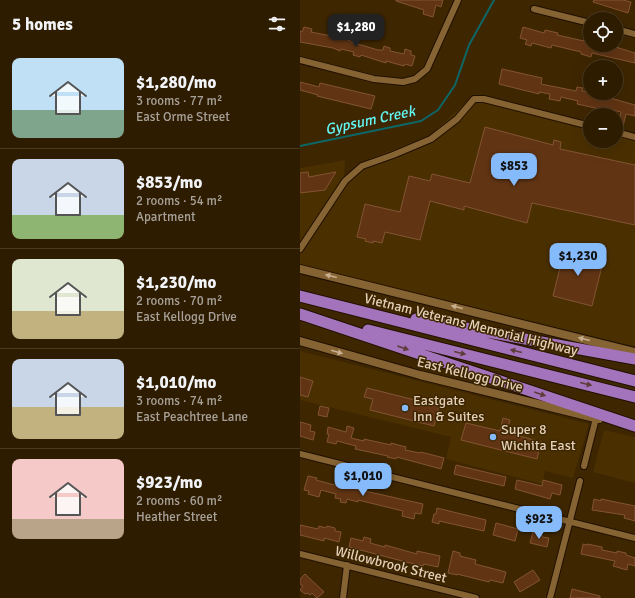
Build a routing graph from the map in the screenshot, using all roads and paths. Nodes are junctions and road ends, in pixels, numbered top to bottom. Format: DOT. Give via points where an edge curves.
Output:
graph roads {
  1 [pos="458,0"];
  2 [pos="534,9"];
  3 [pos="583,21"];
  4 [pos="623,31"];
  5 [pos="635,34"];
  6 [pos="300,60"];
  7 [pos="583,124"];
  8 [pos="623,134"];
  9 [pos="635,137"];
  10 [pos="300,249"];
  11 [pos="300,269"];
  12 [pos="300,296"];
  13 [pos="319,301"];
  14 [pos="300,313"];
  15 [pos="300,341"];
  16 [pos="635,352"];
  17 [pos="635,359"];
  18 [pos="635,381"];
  19 [pos="635,397"];
  20 [pos="596,418"];
  21 [pos="635,427"];
  22 [pos="300,454"];
  23 [pos="584,466"];
  24 [pos="580,481"];
  25 [pos="570,522"];
  26 [pos="635,538"];
  27 [pos="300,554"];
  28 [pos="347,565"];
  29 [pos="343,598"];
  30 [pos="476,598"];
  31 [pos="550,598"];
  1 -- 6 [label="street" via="427,69 415,79 403,82 374,79"];
  2 -- 3 [label="street"];
  4 -- 5 [label="street"];
  7 -- 10 [label="street" via="484,99 474,99 457,119 431,139 362,166 345,181"];
  8 -- 9 [label="street"];
  16 -- 11 [label="main road, one-way"];
  12 -- 13 [label="highway, Vietnam Veterans Memorial Highway"];
  13 -- 17 [label="highway"];
  18 -- 13 [label="highway, Vietnam Veterans Memorial Highway, one-way"];
  14 -- 19 [label="highway, one-way"];
  14 -- 21 [label="highway, one-way"];
  15 -- 20 [label="main road, East Kellogg Drive, one-way" via="420,375"];
  20 -- 21 [label="main road, East Kellogg Drive"];
  20 -- 23 [label="street"];
  22 -- 25 [label="street"];
  24 -- 25 [label="street"];
  25 -- 26 [label="street"];
  25 -- 31 [label="street"];
  27 -- 28 [label="street, Willowbrook Street"];
  28 -- 29 [label="street"];
  28 -- 30 [label="street, Willowbrook Street"];
}
